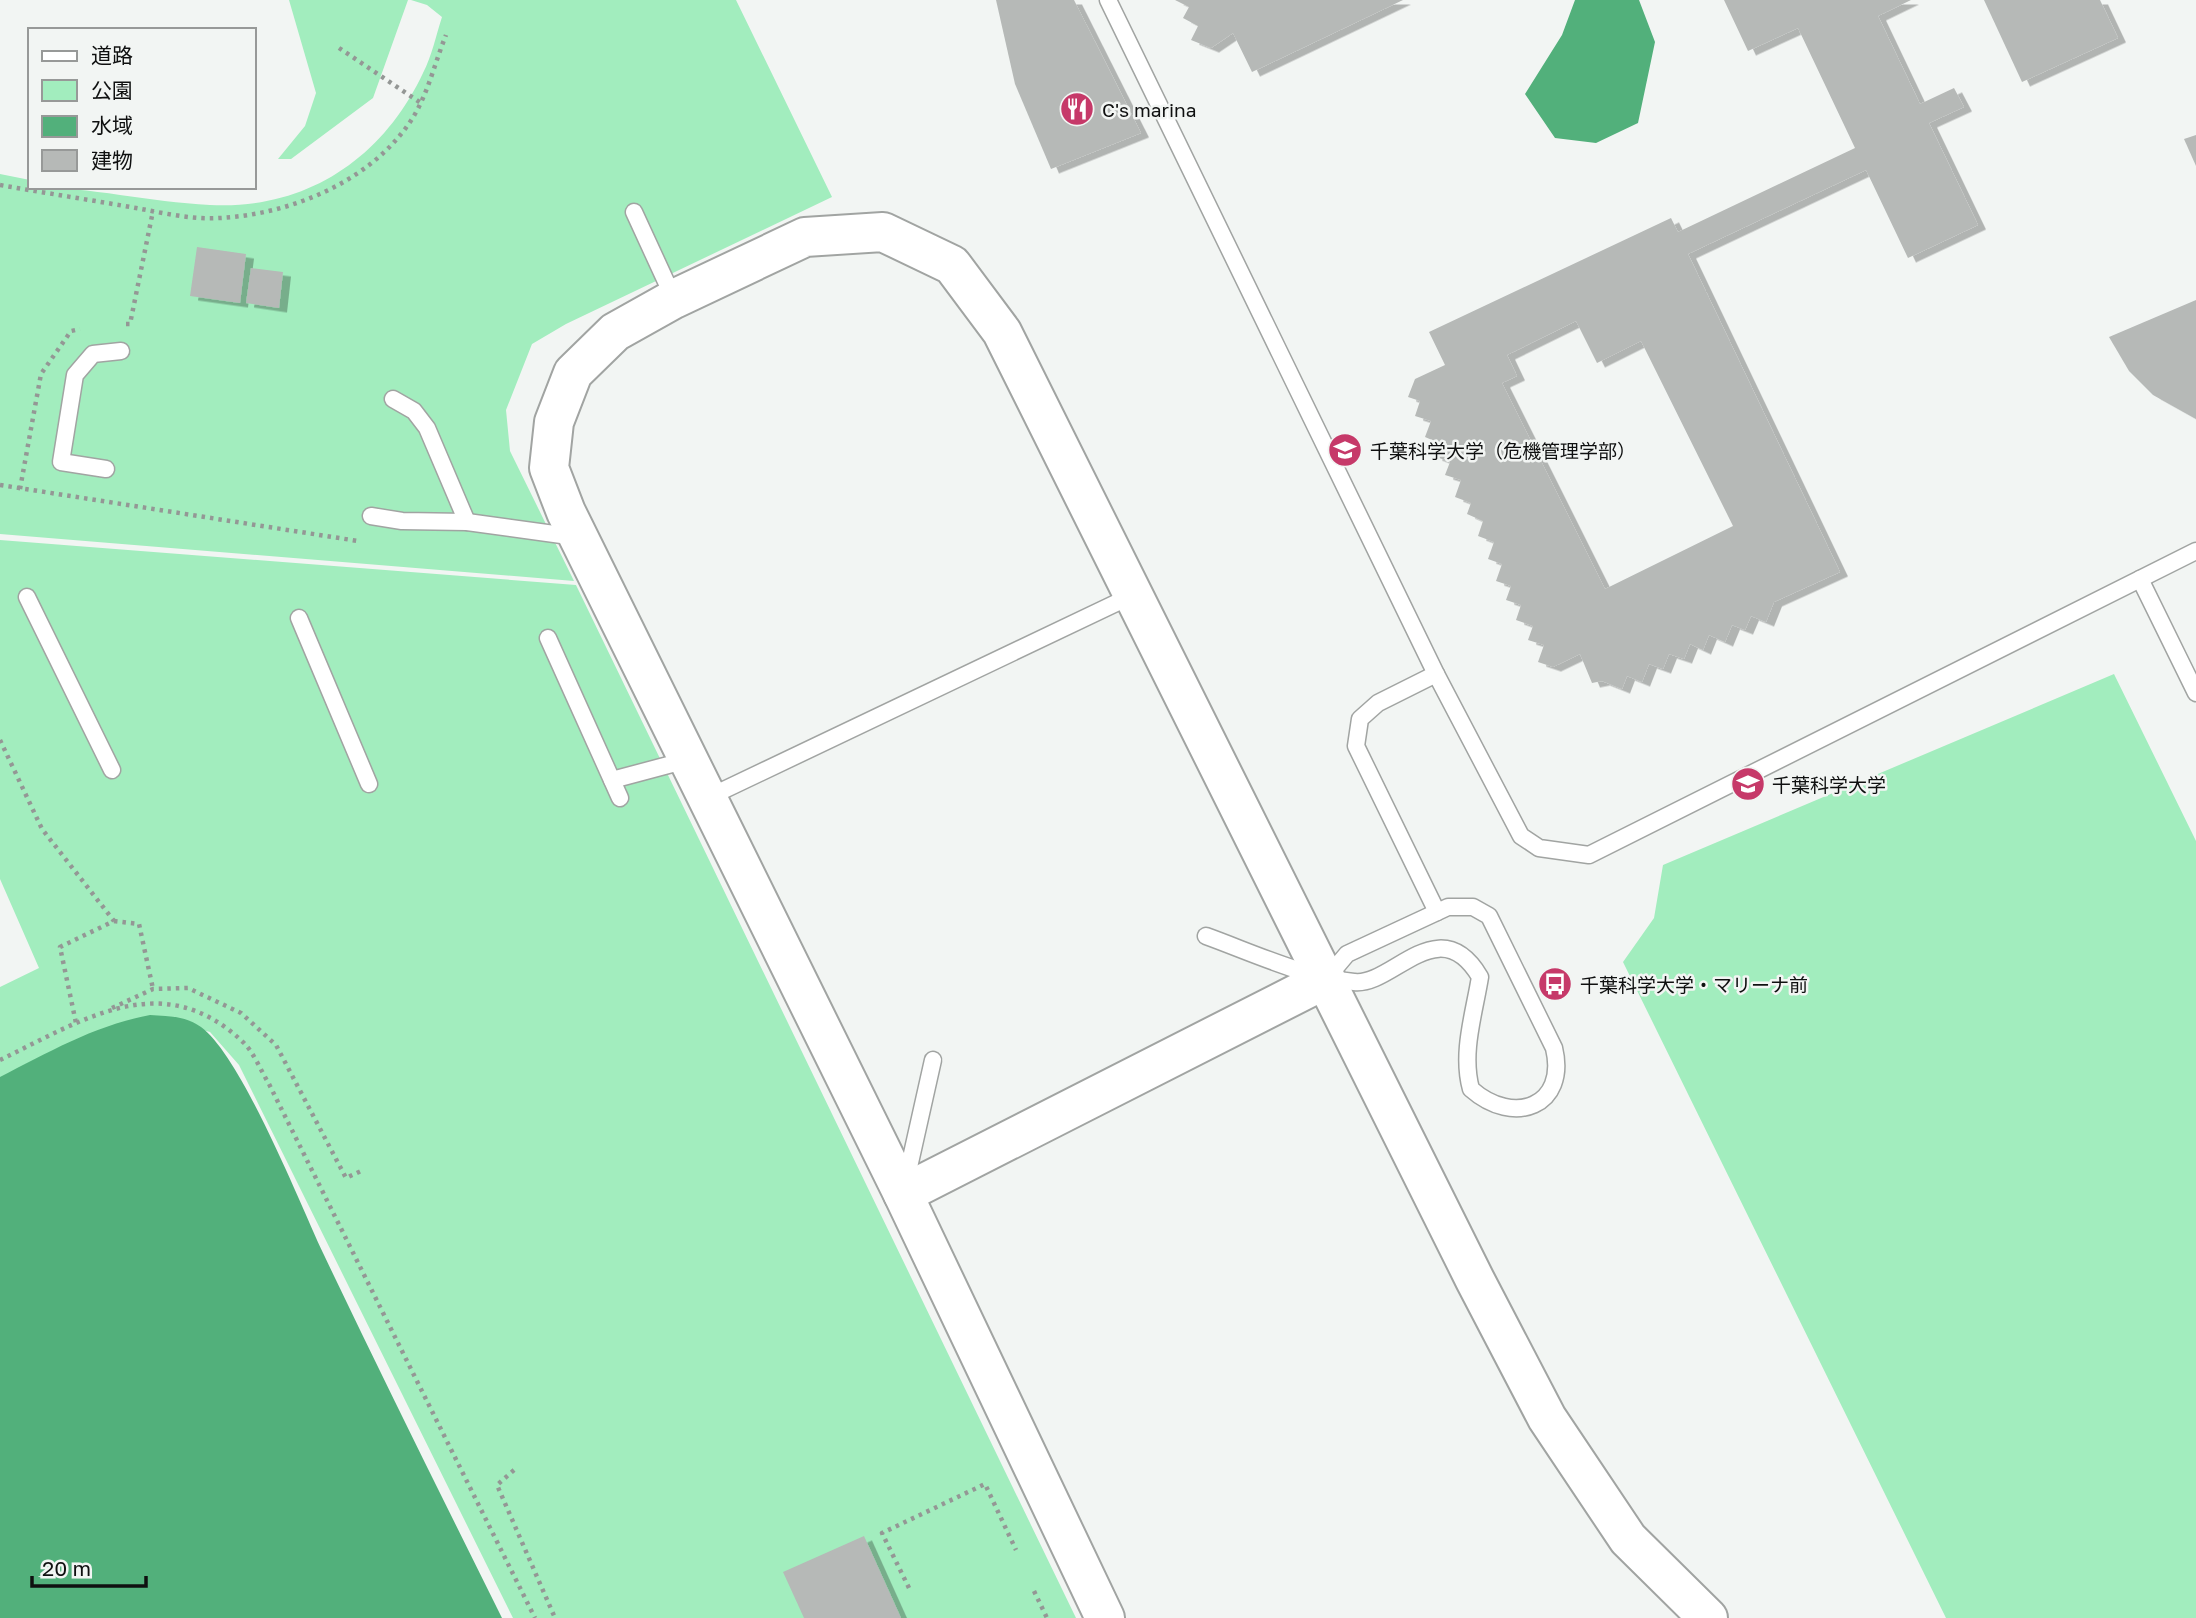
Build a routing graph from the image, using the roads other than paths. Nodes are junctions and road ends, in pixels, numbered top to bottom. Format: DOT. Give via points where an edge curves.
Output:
graph roads {
  1 [pos="1108,0"];
  2 [pos="634,212"];
  3 [pos="674,299"];
  4 [pos="121,351"];
  5 [pos="393,398"];
  6 [pos="106,469"];
  7 [pos="371,516"];
  8 [pos="467,522"];
  9 [pos="579,537"];
  10 [pos="2196,551"];
  11 [pos="2140,579"];
  12 [pos="1133,595"];
  13 [pos="27,597"];
  14 [pos="299,618"];
  15 [pos="548,638"];
  16 [pos="1436,674"];
  17 [pos="2196,692"];
  18 [pos="688,760"];
  19 [pos="112,770"];
  20 [pos="612,780"];
  21 [pos="369,784"];
  22 [pos="620,798"];
  23 [pos="707,798"];
  24 [pos="1437,912"];
  25 [pos="1206,936"];
  26 [pos="1326,979"];
  27 [pos="933,1060"];
  28 [pos="903,1194"];
  29 [pos="1105,1618"];
  30 [pos="1708,1618"];
  1 -- 16 [label="lane"];
  2 -- 3 [label="lane"];
  3 -- 9 [label="street" via="615,332 573,373 554,422 549,468"];
  3 -- 12 [label="street" via="805,237 883,232 952,265 1002,332"];
  4 -- 6 [label="lane" via="93,354 75,375 61,461"];
  5 -- 8 [label="lane" via="414,411 427,428"];
  7 -- 8 [label="lane"];
  8 -- 9 [label="lane"];
  9 -- 18 [label="street"];
  10 -- 11 [label="lane"];
  11 -- 16 [label="lane" via="1589,855 1539,848 1521,836"];
  11 -- 17 [label="lane"];
  12 -- 23 [label="lane"];
  12 -- 26 [label="street"];
  13 -- 19 [label="lane"];
  14 -- 21 [label="lane"];
  15 -- 20 [label="lane"];
  16 -- 24 [label="lane" via="1378,703 1360,719 1356,746"];
  18 -- 20 [label="lane"];
  18 -- 23 [label="street"];
  20 -- 22 [label="lane"];
  23 -- 28 [label="street"];
  24 -- 26 [label="lane" via="1347,954"];
  24 -- 26 [label="lane" via="1473,907 1489,916 1554,1048 1558,1065 1537,1104 1520,1110 1500,1108 1471,1090 1466,1072 1480,977 1473,965 1453,952 1430,948 1359,983"];
  25 -- 26 [label="lane"];
  26 -- 28 [label="street"];
  26 -- 30 [label="street" via="1547,1418 1628,1539"];
  27 -- 28 [label="lane"];
  28 -- 29 [label="street"];
}
